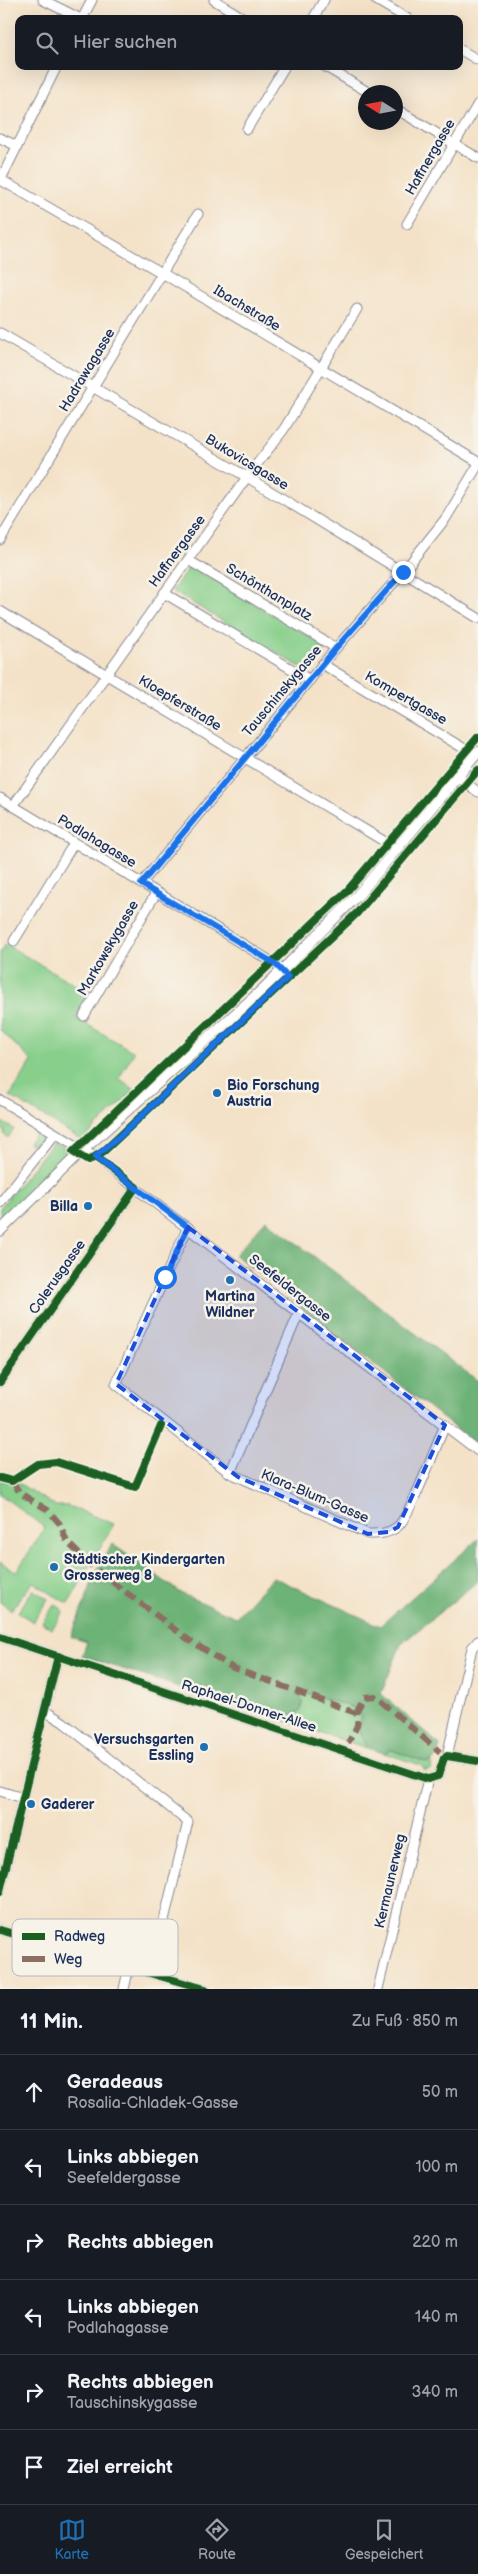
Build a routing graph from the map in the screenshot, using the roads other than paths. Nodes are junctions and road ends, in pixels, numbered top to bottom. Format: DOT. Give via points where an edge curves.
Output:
graph roads {
  1 [pos="43,0"];
  2 [pos="92,0"];
  3 [pos="214,0"];
  4 [pos="324,0"];
  5 [pos="376,0"];
  6 [pos="73,15"];
  7 [pos="83,15"];
  8 [pos="238,15"];
  9 [pos="315,15"];
  10 [pos="401,15"];
  11 [pos="463,51"];
  12 [pos="478,60"];
  13 [pos="56,70"];
  14 [pos="283,70"];
  15 [pos="331,70"];
  16 [pos="358,86"];
  17 [pos="478,104"];
  18 [pos="403,113"];
  19 [pos="247,129"];
  20 [pos="0,138"];
  21 [pos="454,144"];
  22 [pos="17,146"];
  23 [pos="478,158"];
  24 [pos="0,180"];
  25 [pos="198,214"];
  26 [pos="407,224"];
  27 [pos="162,272"];
  28 [pos="357,309"];
  29 [pos="0,333"];
  30 [pos="320,368"];
  31 [pos="93,387"];
  32 [pos="478,464"];
  33 [pos="246,477"];
  34 [pos="0,540"];
  35 [pos="188,560"];
  36 [pos="403,572"];
  37 [pos="164,593"];
  38 [pos="0,610"];
  39 [pos="478,618"];
  40 [pos="336,648"];
  41 [pos="322,664"];
  42 [pos="108,675"];
  43 [pos="310,680"];
  44 [pos="477,754"];
  45 [pos="245,758"];
  46 [pos="457,776"];
  47 [pos="478,792"];
  48 [pos="0,798"];
  49 [pos="13,806"];
  50 [pos="74,843"];
  51 [pos="397,849"];
  52 [pos="141,884"];
  53 [pos="156,893"];
  54 [pos="14,941"];
  55 [pos="282,970"];
  56 [pos="84,1016"];
  57 [pos="0,1100"];
  58 [pos="55,1134"];
  59 [pos="84,1149"];
  60 [pos="136,1187"];
  61 [pos="0,1203"];
  62 [pos="188,1227"];
  63 [pos="0,1231"];
  64 [pos="300,1313"];
  65 [pos="0,1382"];
  66 [pos="445,1425"];
  67 [pos="478,1451"];
  68 [pos="230,1473"];
  69 [pos="0,1637"];
  70 [pos="478,1641"];
  71 [pos="58,1656"];
  72 [pos="44,1711"];
  73 [pos="447,1756"];
  74 [pos="478,1761"];
  75 [pos="428,1779"];
  76 [pos="0,1791"];
  77 [pos="23,1798"];
  78 [pos="0,1891"];
  79 [pos="164,1919"];
  80 [pos="127,1976"];
  81 [pos="161,1976"];
  82 [pos="124,1989"];
  83 [pos="205,1989"];
  84 [pos="378,1989"];
  1 -- 6 [label="street"];
  2 -- 7 [label="street"];
  3 -- 8 [label="street"];
  4 -- 9 [label="street"];
  5 -- 10 [label="street"];
  11 -- 12 [label="street"];
  13 -- 22 [label="street"];
  14 -- 19 [label="street"];
  15 -- 16 [label="street"];
  17 -- 21 [label="street, Haffnergasse"];
  18 -- 21 [label="street"];
  20 -- 22 [label="street"];
  21 -- 23 [label="street"];
  21 -- 26 [label="street, Haffnergasse"];
  22 -- 24 [label="street"];
  24 -- 27 [label="street, Ibachstraße"];
  25 -- 27 [label="street, Hadrawagasse"];
  27 -- 30 [label="street, Ibachstraße"];
  27 -- 31 [label="street, Hadrawagasse"];
  28 -- 30 [label="street, Haffnergasse"];
  29 -- 31 [label="street, Bukovicsgasse"];
  30 -- 32 [label="street, Ibachstraße"];
  30 -- 33 [label="street, Haffnergasse" via="284,429"];
  31 -- 33 [label="street, Bukovicsgasse"];
  31 -- 34 [label="street, Hadrawagasse"];
  32 -- 36 [label="street, Tauschinskygasse" via="446,518"];
  33 -- 35 [label="street, Haffnergasse"];
  33 -- 36 [label="street, Bukovicsgasse"];
  35 -- 37 [label="street, Haffnergasse"];
  35 -- 40 [label="street, Schönthanplatz"];
  36 -- 39 [label="street, Bukovicsgasse"];
  36 -- 40 [label="street, Tauschinskygasse"];
  37 -- 42 [label="street, Haffnergasse"];
  37 -- 43 [label="street"];
  38 -- 42 [label="street, Kloepferstraße"];
  40 -- 41 [label="street, Tauschinskygasse"];
  41 -- 43 [label="street, Tauschinskygasse"];
  41 -- 44 [label="street, Kompertgasse"];
  42 -- 45 [label="street, Kloepferstraße"];
  42 -- 49 [label="street, Haffnergasse"];
  43 -- 45 [label="street, Tauschinskygasse"];
  44 -- 46 [label="main road"];
  45 -- 51 [label="street, Kloepferstraße"];
  45 -- 52 [label="street, Tauschinskygasse"];
  46 -- 47 [label="street"];
  46 -- 51 [label="main road"];
  48 -- 49 [label="street, Podlahagasse"];
  49 -- 50 [label="street, Podlahagasse"];
  50 -- 52 [label="street, Podlahagasse"];
  50 -- 54 [label="street"];
  51 -- 55 [label="main road" via="369,884"];
  52 -- 53 [label="street, Podlahagasse"];
  53 -- 55 [label="street, Podlahagasse"];
  53 -- 56 [label="street, Markowskygasse"];
  55 -- 59 [label="main road"];
  57 -- 58 [label="street, Seefeldergasse"];
  58 -- 59 [label="street, Seefeldergasse"];
  58 -- 61 [label="street"];
  59 -- 60 [label="street, Seefeldergasse"];
  59 -- 63 [label="main road"];
  60 -- 62 [label="street, Seefeldergasse"];
  60 -- 65 [label="street, Colerusgasse"];
  62 -- 64 [label="street, Seefeldergasse"];
  62 -- 68 [label="street, Klara-Blum-Gasse" via="116,1384"];
  64 -- 66 [label="street, Seefeldergasse"];
  64 -- 68 [label="street"];
  66 -- 67 [label="street, Seefeldergasse"];
  66 -- 68 [label="street, Klara-Blum-Gasse" via="405,1519 393,1530 380,1534 368,1534"];
  69 -- 71 [label="street, Raphael-Donner-Allee"];
  70 -- 73 [label="street" via="472,1648"];
  71 -- 72 [label="street"];
  71 -- 75 [label="street, Raphael-Donner-Allee"];
  72 -- 77 [label="street"];
  72 -- 79 [label="street" via="188,1822"];
  73 -- 74 [label="street"];
  73 -- 75 [label="street" via="438,1776"];
  75 -- 84 [label="street, Kermaunerweg"];
  76 -- 77 [label="street"];
  77 -- 78 [label="street"];
  80 -- 82 [label="street"];
  81 -- 83 [label="street"];
}
